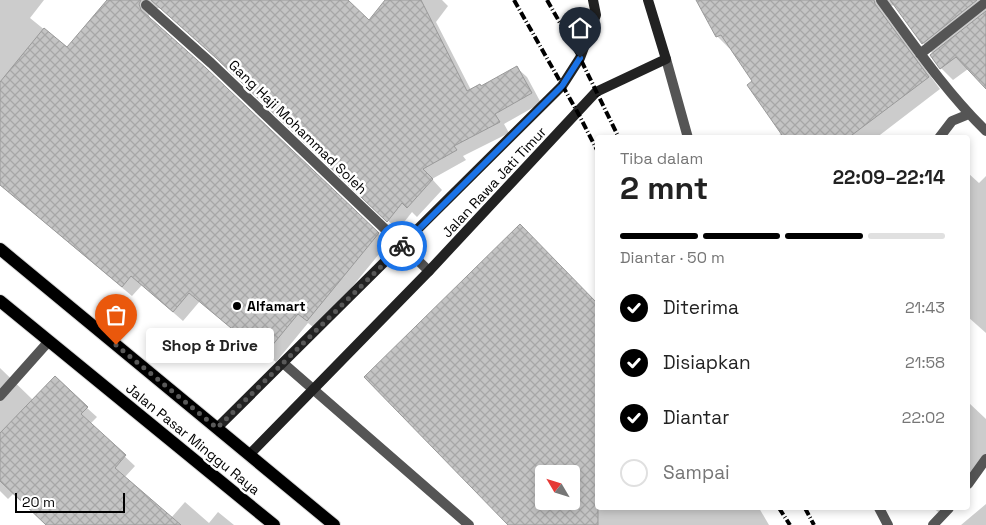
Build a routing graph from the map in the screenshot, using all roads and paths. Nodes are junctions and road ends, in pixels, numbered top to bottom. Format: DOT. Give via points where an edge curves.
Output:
graph roads {
  1 [pos="593,0"];
  2 [pos="648,0"];
  3 [pos="881,0"];
  4 [pos="986,2"];
  5 [pos="146,5"];
  6 [pos="920,54"];
  7 [pos="666,59"];
  8 [pos="969,114"];
  9 [pos="986,131"];
  10 [pos="687,135"];
  11 [pos="941,135"];
  12 [pos="402,245"];
  13 [pos="0,249"];
  14 [pos="429,271"];
  15 [pos="0,301"];
  16 [pos="49,341"];
  17 [pos="284,364"];
  18 [pos="314,389"];
  19 [pos="0,396"];
  20 [pos="217,428"];
  21 [pos="250,454"];
  22 [pos="986,459"];
  23 [pos="970,481"];
  24 [pos="880,510"];
  25 [pos="947,510"];
  26 [pos="274,525"];
  27 [pos="334,525"];
  28 [pos="469,525"];
  29 [pos="888,525"];
  30 [pos="933,525"];
  1 -- 12 [label="main road, Jalan Rawa Jati Timur" via="596,15 580,58 562,86"];
  2 -- 7 [label="main road"];
  3 -- 6 [label="street"];
  4 -- 6 [label="street"];
  5 -- 12 [label="street, Gang Haji Mohammad Soleh"];
  6 -- 8 [label="street"];
  7 -- 10 [label="street"];
  7 -- 14 [label="main road, Jalan Rawa Jati Timur" via="596,92"];
  8 -- 9 [label="street"];
  8 -- 11 [label="street" via="952,122"];
  12 -- 14 [label="street, Gang Haji Mohammad Soleh"];
  12 -- 17 [label="main road, Jalan Rawa Jati Timur"];
  13 -- 20 [label="main road, Jalan Pasar Minggu Raya"];
  14 -- 18 [label="main road, Jalan Rawa Jati Timur"];
  15 -- 16 [label="main road, Jalan Pasar Minggu Raya"];
  16 -- 19 [label="street"];
  16 -- 26 [label="main road, Jalan Pasar Minggu Raya"];
  17 -- 18 [label="street"];
  17 -- 20 [label="main road, Jalan Rawa Jati Timur"];
  18 -- 21 [label="main road, Jalan Rawa Jati Timur"];
  18 -- 28 [label="street"];
  20 -- 21 [label="main road, Jalan Pasar Minggu Raya"];
  21 -- 27 [label="main road, Jalan Pasar Minggu Raya"];
  22 -- 23 [label="street"];
  24 -- 29 [label="street"];
  25 -- 30 [label="street"];
}
